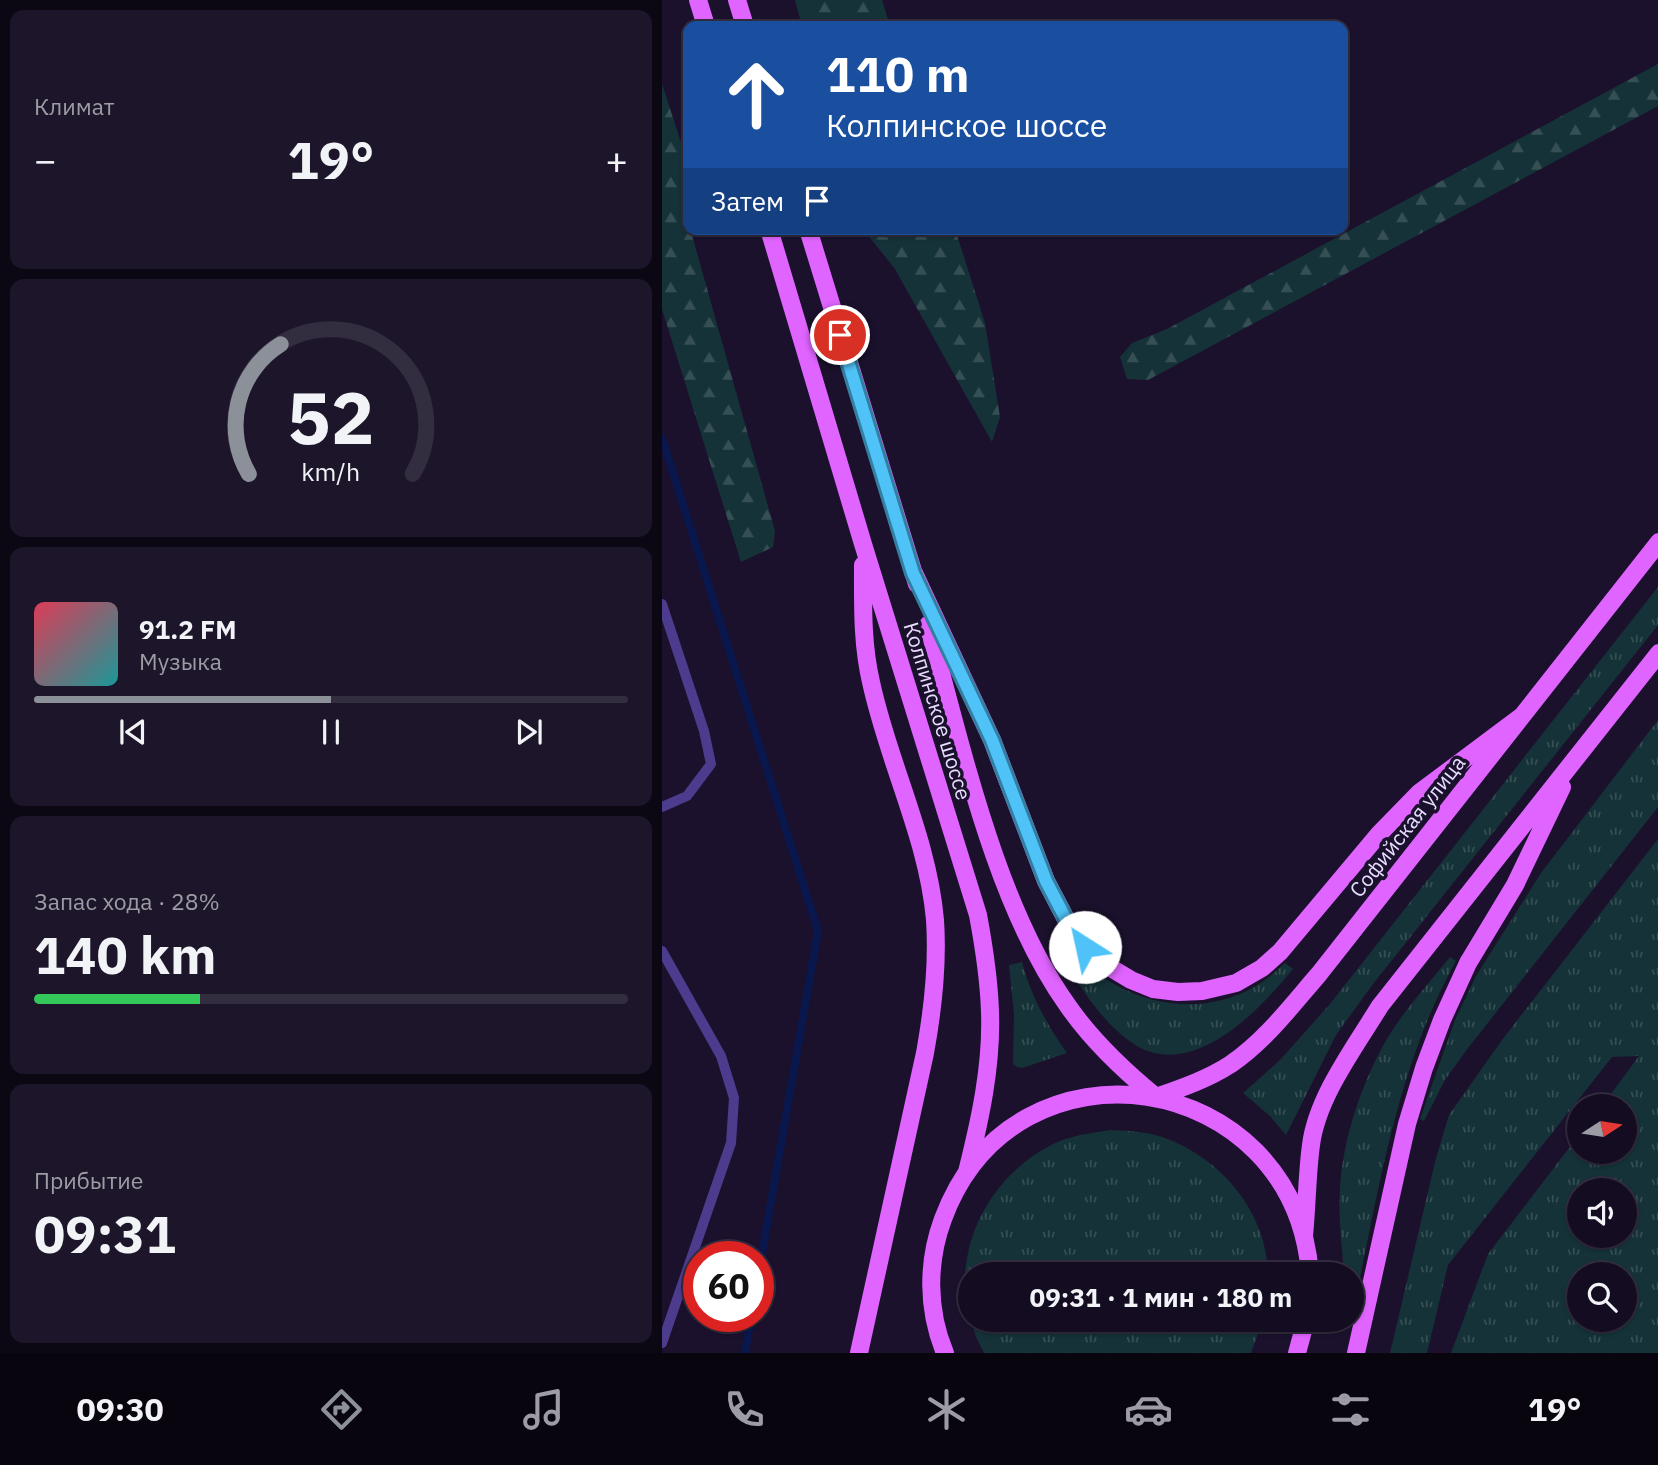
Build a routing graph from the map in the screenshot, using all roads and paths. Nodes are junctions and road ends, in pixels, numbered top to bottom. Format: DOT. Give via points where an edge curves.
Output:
graph roads {
  1 [pos="698,0"];
  2 [pos="737,0"];
  3 [pos="704,21"];
  4 [pos="743,21"];
  5 [pos="771,235"];
  6 [pos="810,235"];
  7 [pos="1658,542"];
  8 [pos="863,544"];
  9 [pos="913,573"];
  10 [pos="662,604"];
  11 [pos="1658,653"];
  12 [pos="1522,716"];
  13 [pos="1575,759"];
  14 [pos="662,807"];
  15 [pos="662,951"];
  16 [pos="1156,1097"];
  17 [pos="967,1172"];
  18 [pos="1304,1236"];
  19 [pos="1308,1262"];
  20 [pos="1303,1332"];
  21 [pos="662,1343"];
  22 [pos="936,1344"];
  23 [pos="859,1353"];
  24 [pos="945,1353"];
  25 [pos="1297,1353"];
  26 [pos="1356,1353"];
  1 -- 3 [label="main road"];
  2 -- 4 [label="main road"];
  5 -- 8 [label="main road, Колпинское шоссе"];
  6 -- 9 [label="main road, Колпинское шоссе"];
  7 -- 12 [label="main road, Софийская улица"];
  8 -- 17 [label="main road, Колпинское шоссе" via="978,915 987,962 991,1014 988,1068"];
  8 -- 23 [label="main road" via="863,635 871,683 926,869 935,919 935,969 925,1053"];
  9 -- 12 [label="main road" via="992,740 1046,881 1068,923 1085,947 1111,968 1153,989 1202,991 1236,983 1262,968 1419,793"];
  9 -- 16 [label="main road, Колпинское шоссе" via="977,798 1007,887 1036,952 1098,1046"];
  10 -- 14 [label="lane" via="712,764 687,796"];
  11 -- 13 [label="main road"];
  12 -- 16 [label="main road, Софийская улица" via="1319,974 1267,1033 1223,1069"];
  13 -- 18 [label="main road" via="1380,1006 1346,1061 1324,1101 1311,1143"];
  13 -- 26 [label="main road" via="1515,885 1468,963 1424,1068 1407,1124"];
  15 -- 21 [label="lane" via="721,1056 734,1098 731,1143"];
  16 -- 17 [label="main road, Колпинское шоссе" via="1085,1097 1050,1107 990,1145"];
  16 -- 18 [label="main road, Колпинское шоссе" via="1197,1110 1242,1138 1265,1160 1289,1196"];
  17 -- 22 [label="main road, Колпинское шоссе" via="937,1235 931,1270"];
  18 -- 19 [label="main road, Колпинское шоссе"];
  20 -- 25 [label="main road"];
  22 -- 24 [label="main road, Колпинское шоссе"];
}
